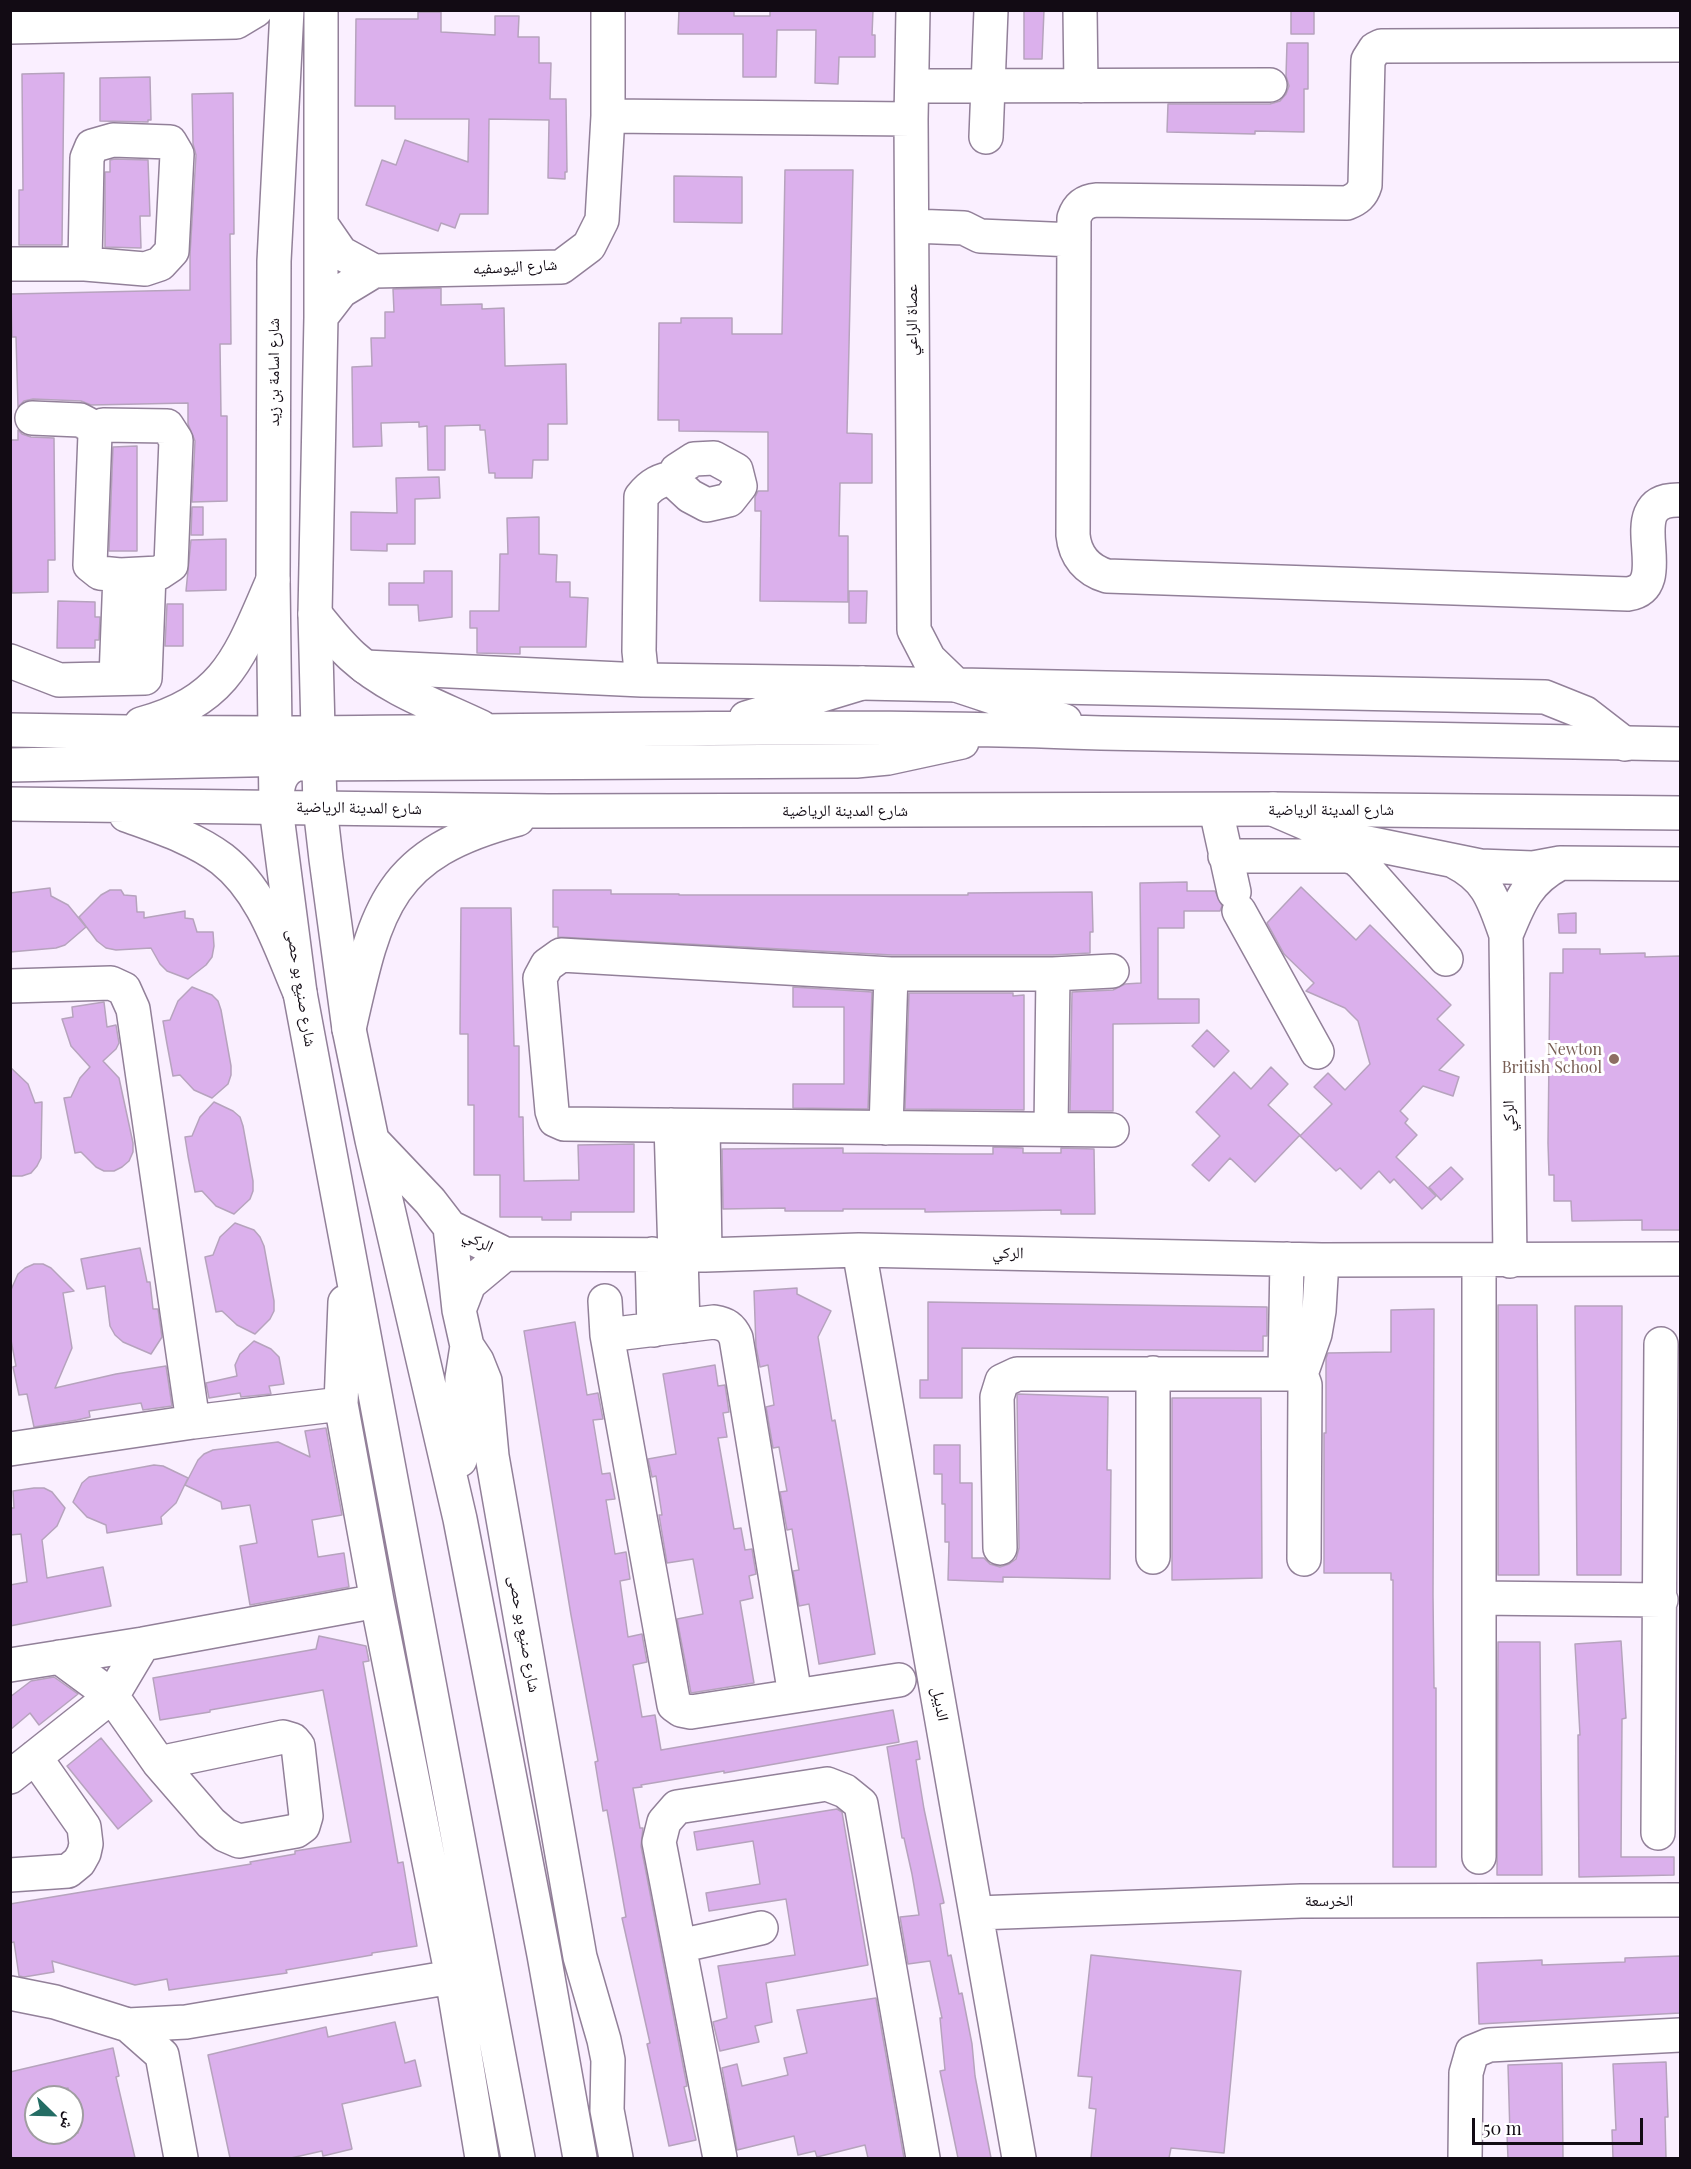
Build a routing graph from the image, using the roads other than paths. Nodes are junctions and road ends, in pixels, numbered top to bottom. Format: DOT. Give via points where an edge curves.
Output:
graph roads {
  1 [pos="287,10"];
  2 [pos="321,10"];
  3 [pos="608,10"];
  4 [pos="913,10"];
  5 [pos="991,10"];
  6 [pos="1080,10"];
  7 [pos="246,16"];
  8 [pos="15,21"];
  9 [pos="1680,45"];
  10 [pos="284,60"];
  11 [pos="1270,85"];
  12 [pos="912,86"];
  13 [pos="988,86"];
  14 [pos="1081,86"];
  15 [pos="608,116"];
  16 [pos="911,119"];
  17 [pos="986,137"];
  18 [pos="321,224"];
  19 [pos="912,236"];
  20 [pos="1074,240"];
  21 [pos="10,264"];
  22 [pos="85,264"];
  23 [pos="374,271"];
  24 [pos="321,317"];
  25 [pos="32,418"];
  26 [pos="97,429"];
  27 [pos="676,477"];
  28 [pos="1680,500"];
  29 [pos="135,575"];
  30 [pos="273,580"];
  31 [pos="315,614"];
  32 [pos="914,630"];
  33 [pos="10,661"];
  34 [pos="365,667"];
  35 [pos="642,680"];
  36 [pos="862,683"];
  37 [pos="956,685"];
  38 [pos="716,727"];
  39 [pos="10,730"];
  40 [pos="488,730"];
  41 [pos="1013,730"];
  42 [pos="115,732"];
  43 [pos="318,732"];
  44 [pos="1101,733"];
  45 [pos="1624,744"];
  46 [pos="1680,744"];
  47 [pos="276,746"];
  48 [pos="319,764"];
  49 [pos="10,765"];
  50 [pos="10,804"];
  51 [pos="105,807"];
  52 [pos="320,807"];
  53 [pos="276,808"];
  54 [pos="1216,810"];
  55 [pos="1273,810"];
  56 [pos="548,811"];
  57 [pos="1680,813"];
  58 [pos="1225,856"];
  59 [pos="1455,862"];
  60 [pos="1560,863"];
  61 [pos="1680,864"];
  62 [pos="1506,935"];
  63 [pos="1446,959"];
  64 [pos="1112,971"];
  65 [pos="891,974"];
  66 [pos="1053,974"];
  67 [pos="10,986"];
  68 [pos="300,993"];
  69 [pos="349,1029"];
  70 [pos="1317,1052"];
  71 [pos="687,1125"];
  72 [pos="886,1128"];
  73 [pos="1051,1130"];
  74 [pos="1112,1130"];
  75 [pos="372,1140"];
  76 [pos="450,1227"];
  77 [pos="347,1240"];
  78 [pos="859,1250"];
  79 [pos="506,1254"];
  80 [pos="678,1254"];
  81 [pos="1287,1258"];
  82 [pos="1680,1259"];
  83 [pos="1322,1260"];
  84 [pos="1495,1261"];
  85 [pos="605,1301"];
  86 [pos="459,1310"];
  87 [pos="669,1328"];
  88 [pos="607,1335"];
  89 [pos="1661,1344"];
  90 [pos="467,1346"];
  91 [pos="1153,1373"];
  92 [pos="1293,1373"];
  93 [pos="341,1404"];
  94 [pos="193,1422"];
  95 [pos="10,1449"];
  96 [pos="460,1519"];
  97 [pos="1000,1548"];
  98 [pos="1153,1557"];
  99 [pos="1304,1559"];
  100 [pos="1479,1598"];
  101 [pos="1660,1600"];
  102 [pos="377,1601"];
  103 [pos="143,1644"];
  104 [pos="59,1657"];
  105 [pos="10,1665"];
  106 [pos="899,1680"];
  107 [pos="795,1695"];
  108 [pos="112,1696"];
  109 [pos="159,1763"];
  110 [pos="23,1767"];
  111 [pos="1658,1833"];
  112 [pos="1479,1857"];
  113 [pos="10,1875"];
  114 [pos="1680,1900"];
  115 [pos="977,1913"];
  116 [pos="760,1928"];
  117 [pos="679,1946"];
  118 [pos="544,1955"];
  119 [pos="452,1977"];
  120 [pos="10,1993"];
  121 [pos="186,2022"];
  122 [pos="128,2025"];
  123 [pos="1680,2036"];
  124 [pos="162,2055"];
  125 [pos="607,2110"];
  126 [pos="181,2158"];
  127 [pos="482,2158"];
  128 [pos="518,2158"];
  129 [pos="580,2158"];
  130 [pos="616,2158"];
  131 [pos="720,2158"];
  132 [pos="923,2158"];
  133 [pos="1020,2158"];
  134 [pos="1465,2158"];
  1 -- 10 [label="street, شارع اسامة بن زيد"];
  2 -- 18 [label="street"];
  3 -- 15 [label="street, شارع اليوسفيه"];
  4 -- 12 [label="street, عصاة الراعي"];
  5 -- 13 [label="street"];
  6 -- 14 [label="street"];
  7 -- 8 [label="street"];
  7 -- 10 [label="street"];
  9 -- 20 [label="street" via="1381,46 1368,60 1365,185 1354,200 1091,200 1080,206 1074,218"];
  10 -- 30 [label="street, شارع اسامة بن زيد" via="274,261"];
  11 -- 14 [label="street"];
  12 -- 13 [label="street"];
  12 -- 16 [label="street, عصاة الراعي"];
  13 -- 14 [label="street"];
  13 -- 17 [label="street"];
  15 -- 16 [label="street"];
  15 -- 23 [label="street, شارع اليوسفيه" via="602,220 589,246 561,267"];
  16 -- 19 [label="street, عصاة الراعي"];
  18 -- 23 [label="street, شارع اليوسفيه" via="341,253"];
  18 -- 24 [label="street"];
  19 -- 20 [label="street" via="964,245 980,236"];
  19 -- 32 [label="street, عصاة الراعي"];
  20 -- 28 [label="street" via="1072,535 1077,554 1098,573 1628,594 1641,590 1648,579 1649,520 1653,507 1664,500"];
  21 -- 22 [label="street"];
  23 -- 24 [label="street, شارع اليوسفيه" via="341,291"];
  24 -- 31 [label="street"];
  25 -- 26 [label="street" via="80,420"];
  26 -- 29 [label="street" via="90,565 100,573"];
  26 -- 29 [label="street" via="103,425 167,426 176,440 171,565 159,573"];
  27 -- 35 [label="street" via="650,485 641,497"];
  29 -- 33 [label="street" via="130,678 59,680"];
  30 -- 42 [label="street" via="241,651 210,691 175,712"];
  30 -- 47 [label="street, شارع اسامة بن زيد"];
  31 -- 34 [label="street"];
  31 -- 43 [label="street"];
  32 -- 36 [label="street" via="896,661"];
  32 -- 37 [label="street, عصاة الراعي" via="929,659"];
  34 -- 35 [label="street"];
  34 -- 40 [label="street"];
  35 -- 36 [label="street"];
  36 -- 37 [label="street"];
  36 -- 38 [label="street"];
  37 -- 44 [label="street"];
  37 -- 45 [label="street" via="1545,697 1585,713"];
  38 -- 40 [label="street"];
  38 -- 41 [label="street"];
  39 -- 42 [label="street"];
  40 -- 43 [label="street"];
  41 -- 44 [label="street"];
  41 -- 48 [label="street" via="888,758 856,761"];
  42 -- 47 [label="street"];
  43 -- 47 [label="street" via="315,746 307,756 295,759"];
  43 -- 48 [label="street"];
  44 -- 45 [label="street"];
  45 -- 46 [label="street"];
  47 -- 49 [label="street"];
  47 -- 53 [label="street, شارع صنيع بو حصى"];
  48 -- 52 [label="street"];
  48 -- 53 [label="street" via="298,764 285,771 278,783"];
  50 -- 51 [label="street, شارع المدينة الرياضية"];
  51 -- 53 [label="street, شارع المدينة الرياضية"];
  51 -- 68 [label="street" via="191,841 232,867 263,909"];
  52 -- 53 [label="street, شارع المدينة الرياضية"];
  52 -- 56 [label="street, شارع المدينة الرياضية"];
  52 -- 69 [label="street"];
  53 -- 68 [label="street, شارع صنيع بو حصى"];
  54 -- 55 [label="street, شارع المدينة الرياضية"];
  54 -- 56 [label="street, شارع المدينة الرياضية"];
  54 -- 58 [label="street"];
  55 -- 57 [label="street, شارع المدينة الرياضية"];
  55 -- 59 [label="street, الركي" via="1338,837"];
  56 -- 69 [label="street" via="462,837 431,854 404,878 376,924"];
  58 -- 63 [label="street" via="1355,858"];
  58 -- 70 [label="street" via="1236,901"];
  59 -- 60 [label="street, الركي" via="1505,868"];
  59 -- 62 [label="street, الركي" via="1483,882"];
  60 -- 61 [label="street, الركي"];
  60 -- 62 [label="street, الركي" via="1525,892"];
  62 -- 84 [label="street, الركي"];
  64 -- 66 [label="street"];
  65 -- 66 [label="street"];
  65 -- 71 [label="street" via="561,955 547,964 540,978 555,1120 564,1124"];
  65 -- 72 [label="street"];
  66 -- 73 [label="street"];
  67 -- 94 [label="street" via="111,982 124,989 133,1009"];
  68 -- 77 [label="street, شارع صنيع بو حصى"];
  69 -- 75 [label="street"];
  71 -- 72 [label="street"];
  71 -- 80 [label="street"];
  72 -- 73 [label="street"];
  73 -- 74 [label="street"];
  75 -- 76 [label="street"];
  75 -- 96 [label="street"];
  76 -- 79 [label="street, الركي"];
  76 -- 86 [label="street, شارع صنيع بو حصى"];
  77 -- 93 [label="street, شارع صنيع بو حصى"];
  77 -- 128 [label="street, شارع صنيع بو حصى"];
  78 -- 80 [label="street, الركي"];
  78 -- 81 [label="street, الركي"];
  78 -- 115 [label="street, الديبل"];
  79 -- 80 [label="street, الركي"];
  79 -- 86 [label="street, الركي" via="469,1284"];
  80 -- 87 [label="street"];
  81 -- 83 [label="street, الركي"];
  81 -- 92 [label="street"];
  82 -- 84 [label="street, الركي"];
  83 -- 84 [label="street, الركي"];
  83 -- 92 [label="street" via="1315,1334"];
  84 -- 100 [label="street"];
  85 -- 88 [label="street"];
  86 -- 90 [label="street, شارع صنيع بو حصى"];
  87 -- 88 [label="street"];
  87 -- 107 [label="street" via="714,1322 725,1324 736,1338"];
  88 -- 107 [label="street" via="674,1705 690,1712"];
  89 -- 101 [label="street"];
  90 -- 96 [label="street" via="459,1412"];
  90 -- 125 [label="street, شارع صنيع بو حصى" via="485,1381 492,1456 580,1957 608,2060"];
  91 -- 92 [label="street"];
  91 -- 97 [label="street" via="1017,1374 1002,1381 997,1397"];
  91 -- 98 [label="street"];
  92 -- 99 [label="street" via="1305,1385"];
  93 -- 94 [label="street"];
  93 -- 102 [label="street, شارع صنيع بو حصى"];
  94 -- 95 [label="street"];
  96 -- 118 [label="street"];
  100 -- 101 [label="street"];
  100 -- 112 [label="street"];
  101 -- 111 [label="street"];
  102 -- 103 [label="street"];
  102 -- 119 [label="street, شارع صنيع بو حصى"];
  103 -- 104 [label="street"];
  103 -- 108 [label="street"];
  104 -- 105 [label="street"];
  104 -- 108 [label="street"];
  106 -- 107 [label="street"];
  108 -- 109 [label="street"];
  108 -- 110 [label="street"];
  110 -- 113 [label="street" via="84,1827 86,1844 79,1862 68,1871"];
  114 -- 115 [label="street, الخرسعة" via="1301,1901"];
  115 -- 133 [label="street, الديبل"];
  116 -- 117 [label="street"];
  117 -- 131 [label="street"];
  117 -- 132 [label="street" via="659,1842 664,1822 677,1807 827,1784 845,1791 861,1804"];
  118 -- 125 [label="street"];
  118 -- 129 [label="street"];
  119 -- 121 [label="street"];
  119 -- 127 [label="street, شارع صنيع بو حصى"];
  120 -- 122 [label="street" via="55,2002"];
  121 -- 122 [label="street"];
  121 -- 124 [label="street"];
  122 -- 124 [label="street"];
  123 -- 134 [label="street" via="1489,2045 1472,2052 1466,2073"];
  124 -- 126 [label="street"];
  125 -- 130 [label="street, شارع صنيع بو حصى"];
}
